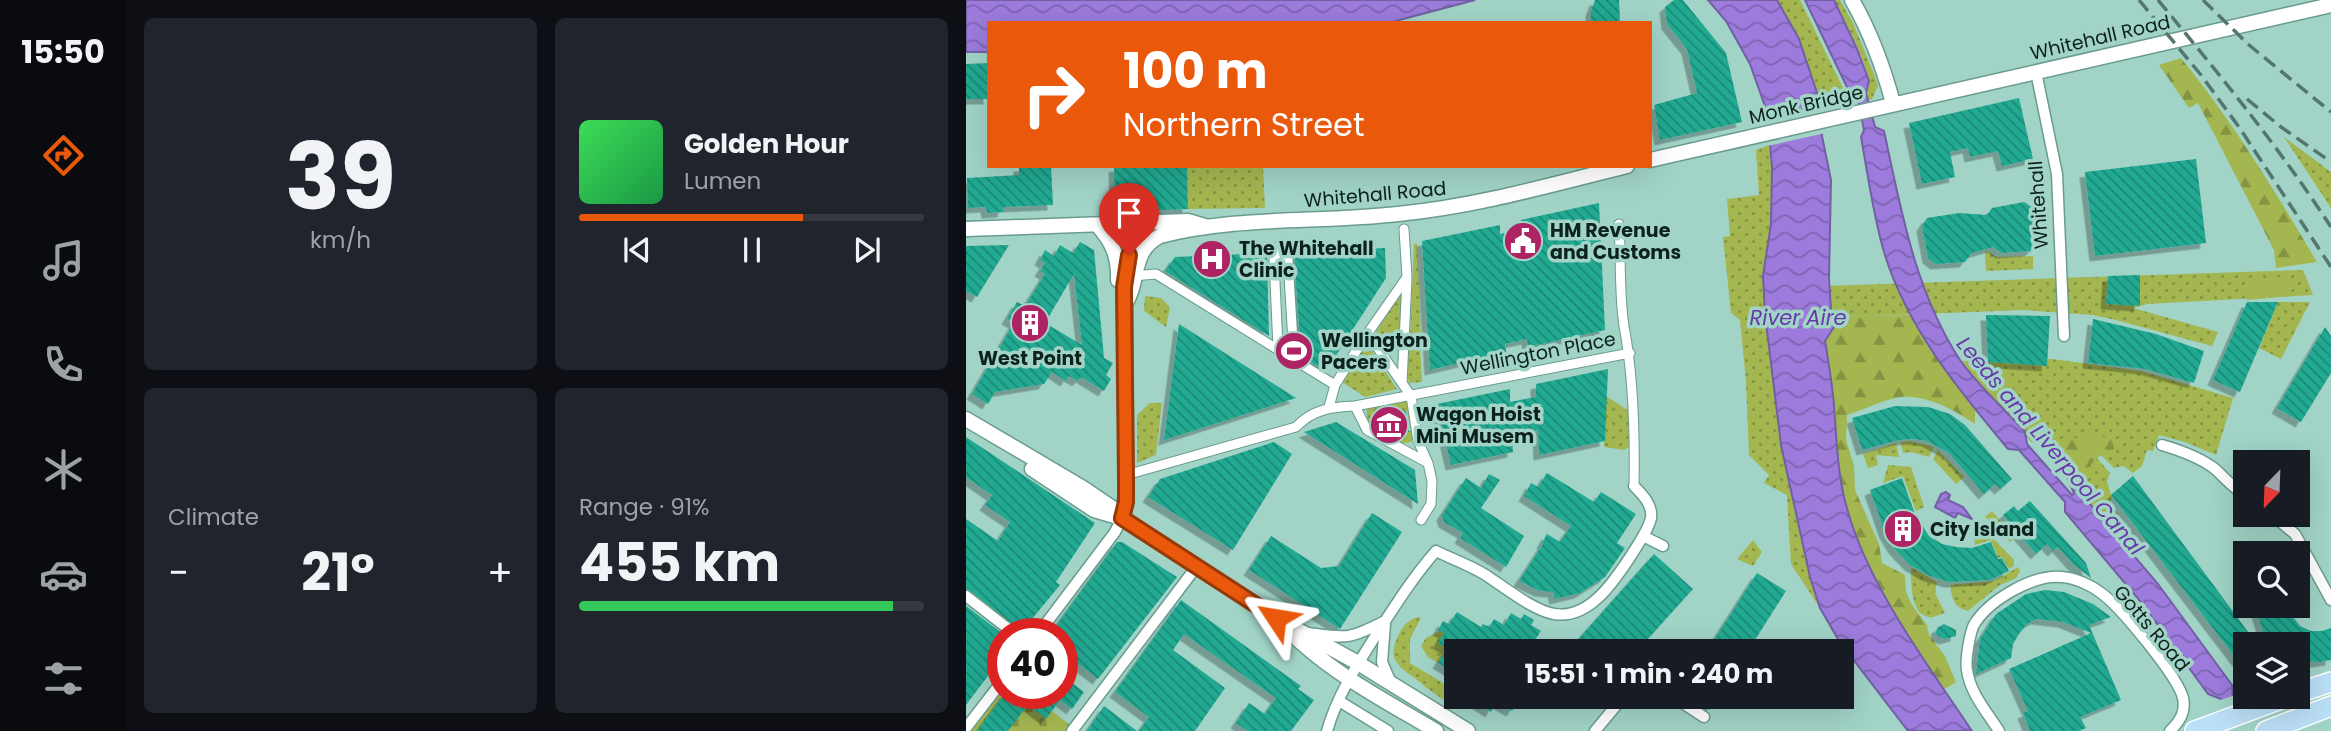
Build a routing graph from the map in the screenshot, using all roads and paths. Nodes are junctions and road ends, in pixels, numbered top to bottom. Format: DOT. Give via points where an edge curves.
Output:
graph roads {
  1 [pos="1852,0"];
  2 [pos="2331,5"];
  3 [pos="2036,72"];
  4 [pos="1893,103"];
  5 [pos="1877,107"];
  6 [pos="1652,160"];
  7 [pos="1619,168"];
  8 [pos="1149,223"];
  9 [pos="1619,224"];
  10 [pos="1091,225"];
  11 [pos="1206,226"];
  12 [pos="966,229"];
  13 [pos="1404,229"];
  14 [pos="1133,276"];
  15 [pos="1407,277"];
  16 [pos="1125,304"];
  17 [pos="2064,337"];
  18 [pos="1363,340"];
  19 [pos="1405,344"];
  20 [pos="1377,347"];
  21 [pos="1278,348"];
  22 [pos="1630,353"];
  23 [pos="1294,358"];
  24 [pos="1402,383"];
  25 [pos="1335,385"];
  26 [pos="1411,396"];
  27 [pos="1355,406"];
  28 [pos="1329,407"];
  29 [pos="966,419"];
  30 [pos="2162,445"];
  31 [pos="1428,463"];
  32 [pos="1126,475"];
  33 [pos="1634,486"];
  34 [pos="2233,487"];
  35 [pos="1122,518"];
  36 [pos="1421,520"];
  37 [pos="2287,527"];
  38 [pos="1643,536"];
  39 [pos="1663,546"];
  40 [pos="1197,566"];
  41 [pos="966,596"];
  42 [pos="2331,600"];
  43 [pos="994,618"];
  44 [pos="1050,618"];
  45 [pos="1276,618"];
  46 [pos="1385,621"];
  47 [pos="1303,632"];
  48 [pos="1358,663"];
  49 [pos="1350,678"];
  50 [pos="2331,682"];
  51 [pos="1391,683"];
  52 [pos="2310,690"];
  53 [pos="987,701"];
  54 [pos="1339,701"];
  55 [pos="2331,706"];
  56 [pos="1613,709"];
  57 [pos="1692,709"];
  58 [pos="2253,709"];
  59 [pos="1704,717"];
  60 [pos="966,728"];
  61 [pos="2273,728"];
  62 [pos="1072,731"];
  63 [pos="1328,731"];
  64 [pos="1388,731"];
  65 [pos="1436,731"];
  66 [pos="1468,731"];
  67 [pos="1595,731"];
  68 [pos="1999,731"];
  69 [pos="2170,731"];
  70 [pos="2195,731"];
  1 -- 4 [label="street" via="1882,63"];
  2 -- 3 [label="street, Whitehall Road"];
  3 -- 4 [label="street, Whitehall Road"];
  3 -- 17 [label="street, Whitehall" via="2057,174"];
  4 -- 5 [label="street, Whitehall Road"];
  5 -- 6 [label="street, Monk Bridge"];
  7 -- 11 [label="street, Whitehall Road" via="1442,209"];
  8 -- 10 [label="street, Whitehall Road"];
  8 -- 11 [label="street, Whitehall Road" via="1188,221"];
  8 -- 16 [label="street" via="1137,233 1129,255"];
  9 -- 22 [label="street, Wellington Place" via="1624,326"];
  10 -- 12 [label="street, Whitehall Road"];
  10 -- 16 [label="street" via="1113,246"];
  11 -- 14 [label="street, Whitehall Road" via="1155,239 1143,250"];
  13 -- 15 [label="street"];
  14 -- 16 [label="street"];
  14 -- 21 [label="street" via="1156,274"];
  15 -- 18 [label="street"];
  15 -- 19 [label="street"];
  16 -- 32 [label="street"];
  18 -- 20 [label="street"];
  18 -- 25 [label="street"];
  19 -- 20 [label="street"];
  19 -- 24 [label="street"];
  20 -- 24 [label="street"];
  21 -- 23 [label="street"];
  21 -- 23 [label="street" via="1274,260 1281,243 1288,260"];
  22 -- 26 [label="street, Wellington Place"];
  22 -- 33 [label="street, Wellington Place"];
  23 -- 25 [label="street"];
  24 -- 26 [label="street"];
  25 -- 28 [label="street"];
  26 -- 27 [label="street, Wellington Place"];
  26 -- 31 [label="street" via="1418,441"];
  27 -- 28 [label="street, Wellington Place"];
  27 -- 31 [label="street" via="1367,430"];
  28 -- 32 [label="street, Wellington Place" via="1307,416 1296,427"];
  29 -- 35 [label="street" via="1083,488"];
  30 -- 34 [label="street" via="2214,468"];
  31 -- 36 [label="street" via="1431,504"];
  32 -- 35 [label="street"];
  33 -- 38 [label="street, Wellington Place" via="1650,506"];
  35 -- 40 [label="street"];
  35 -- 44 [label="street"];
  37 -- 42 [label="street" via="2295,534"];
  38 -- 39 [label="street"];
  38 -- 46 [label="street, Wellington Place" via="1614,581 1572,614 1553,614 1540,608 1436,551"];
  40 -- 45 [label="street"];
  40 -- 62 [label="street"];
  41 -- 43 [label="street"];
  45 -- 47 [label="street"];
  45 -- 49 [label="street" via="1307,650"];
  46 -- 47 [label="street" via="1345,638"];
  46 -- 48 [label="street, Wellington Place"];
  46 -- 51 [label="street, Wellington Place" via="1382,662"];
  47 -- 48 [label="street"];
  48 -- 49 [label="street, Wellington Place"];
  48 -- 51 [label="street"];
  49 -- 54 [label="street, Wellington Place"];
  49 -- 65 [label="street"];
  50 -- 52 [label="highway"];
  51 -- 66 [label="street"];
  53 -- 60 [label="street"];
  54 -- 63 [label="street, Wellington Place"];
  54 -- 64 [label="street"];
  55 -- 61 [label="highway"];
  56 -- 67 [label="street"];
  57 -- 59 [label="street"];
  58 -- 70 [label="highway"];
  68 -- 69 [label="street, Gotts Road" via="1969,682 1966,666 1973,625 1994,601 2061,576 2102,593 2169,671 2183,705 2182,716"];
}
